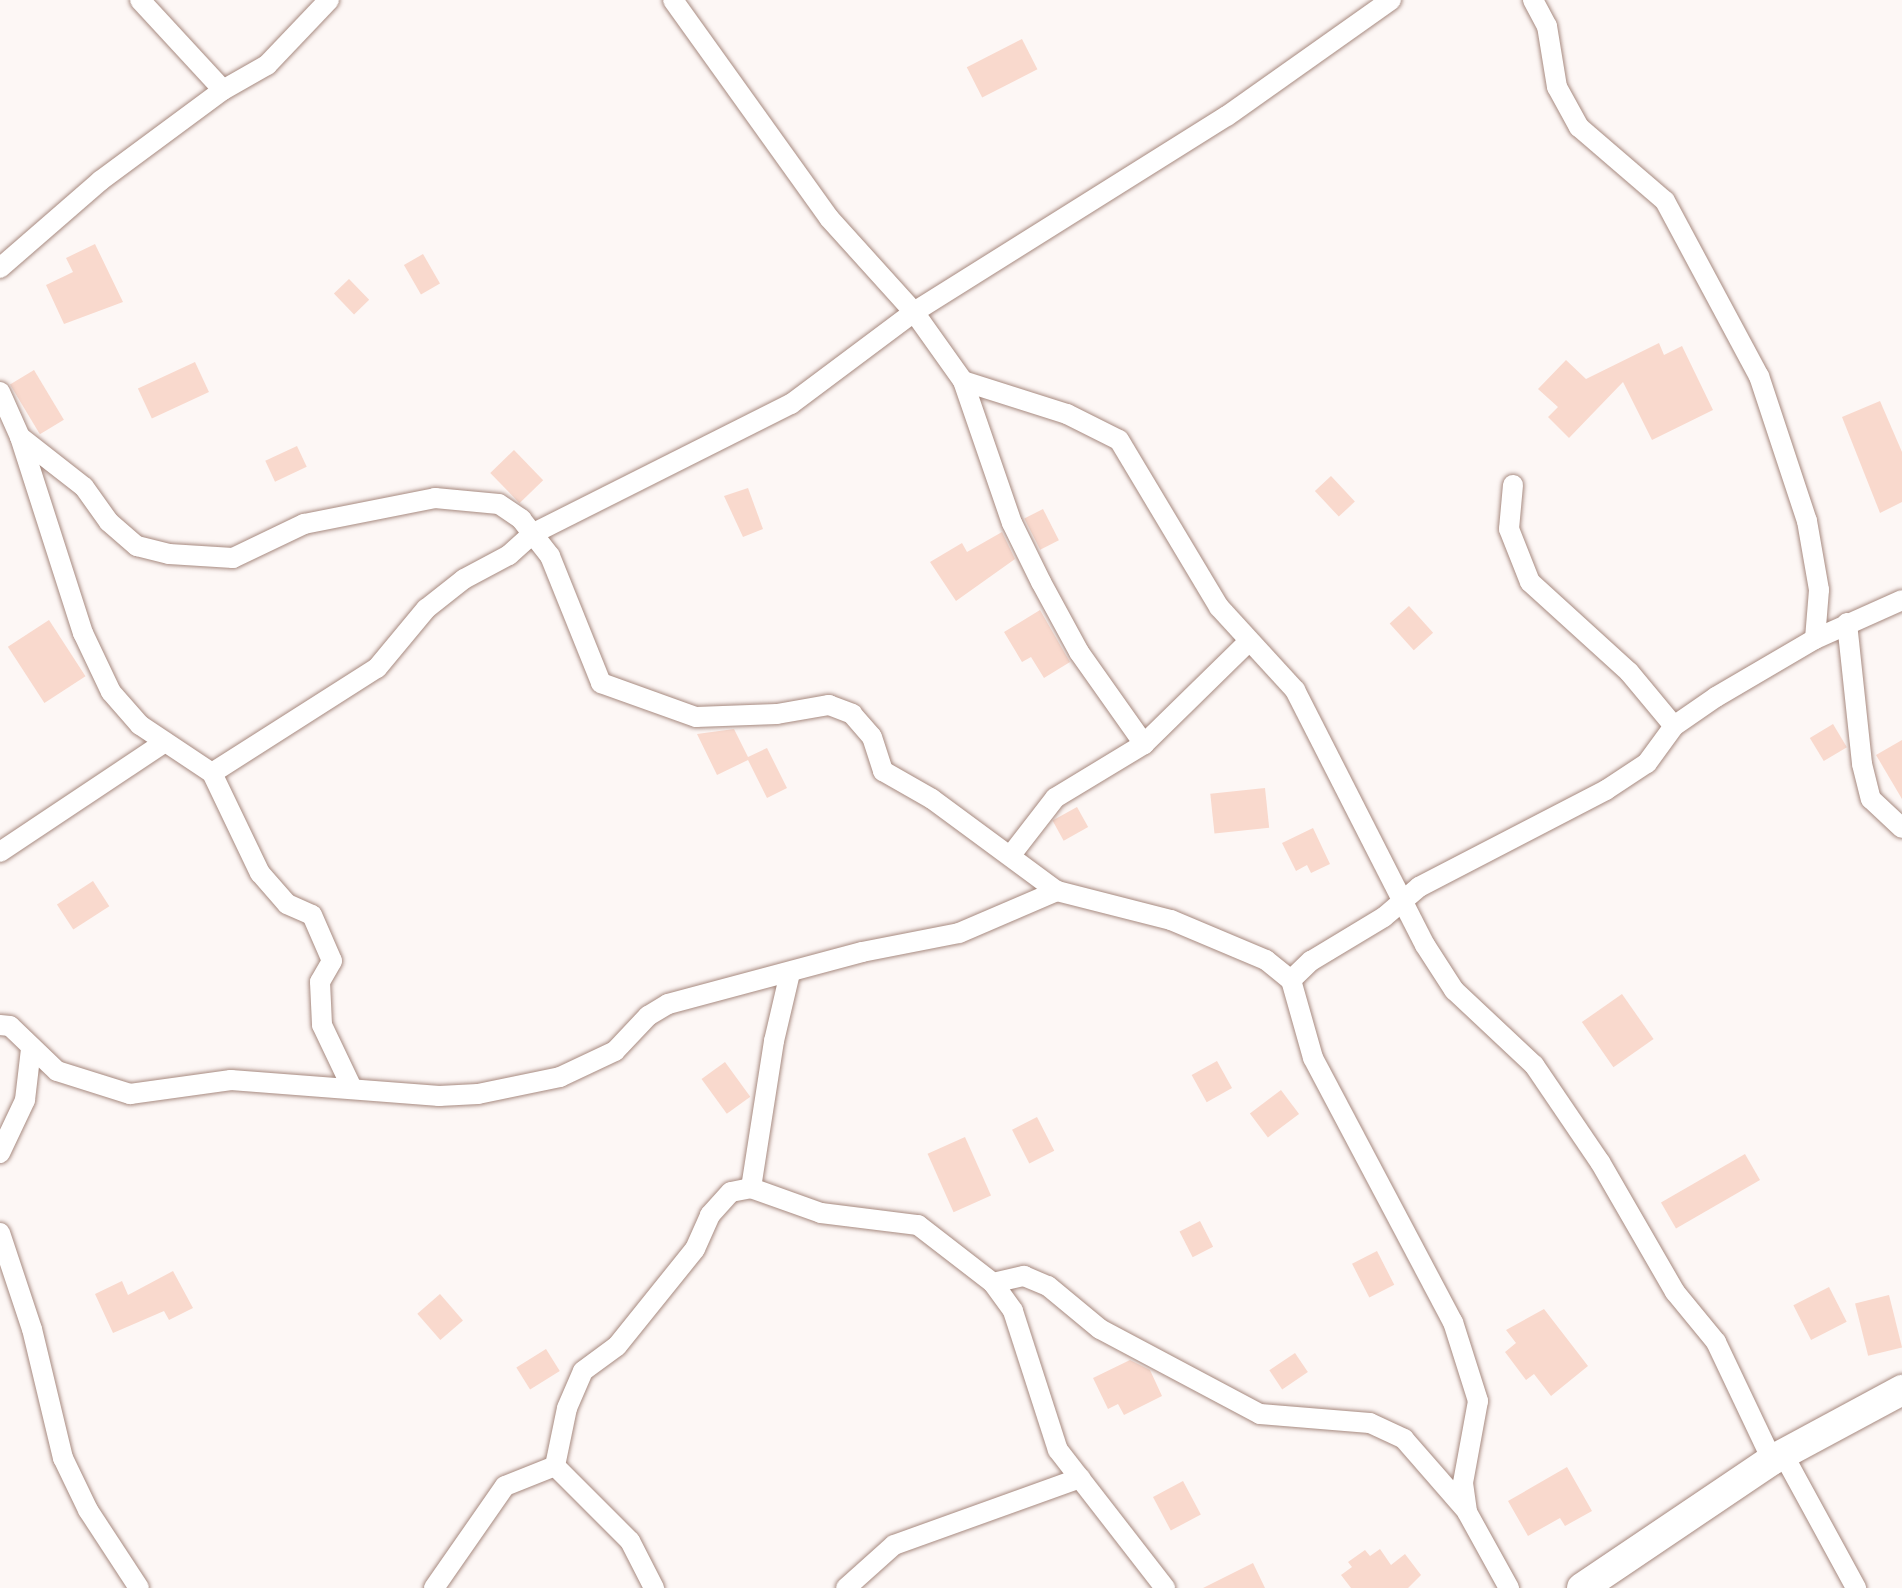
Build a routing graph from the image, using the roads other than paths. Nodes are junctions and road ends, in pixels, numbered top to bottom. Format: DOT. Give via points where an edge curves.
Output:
graph roads {
  1 [pos="140,0"];
  2 [pos="329,0"];
  3 [pos="673,0"];
  4 [pos="1391,0"];
  5 [pos="1533,0"];
  6 [pos="223,90"];
  7 [pos="0,268"];
  8 [pos="914,312"];
  9 [pos="963,381"];
  10 [pos="0,392"];
  11 [pos="20,437"];
  12 [pos="1513,485"];
  13 [pos="532,534"];
  14 [pos="1902,600"];
  15 [pos="1847,623"];
  16 [pos="1815,639"];
  17 [pos="1248,642"];
  18 [pos="1674,726"];
  19 [pos="165,742"];
  20 [pos="1144,744"];
  21 [pos="212,773"];
  22 [pos="1902,828"];
  23 [pos="0,852"];
  24 [pos="1011,855"];
  25 [pos="1057,891"];
  26 [pos="1403,900"];
  27 [pos="790,973"];
  28 [pos="1291,980"];
  29 [pos="0,1025"];
  30 [pos="31,1049"];
  31 [pos="352,1088"];
  32 [pos="0,1153"];
  33 [pos="751,1188"];
  34 [pos="0,1233"];
  35 [pos="993,1283"];
  36 [pos="1902,1390"];
  37 [pos="1778,1457"];
  38 [pos="555,1466"];
  39 [pos="1080,1478"];
  40 [pos="1467,1512"];
  41 [pos="139,1588"];
  42 [pos="434,1588"];
  43 [pos="654,1588"];
  44 [pos="846,1588"];
  45 [pos="1165,1588"];
  46 [pos="1509,1588"];
  47 [pos="1582,1588"];
  48 [pos="1856,1588"];
  1 -- 6 [label="street"];
  2 -- 6 [label="street" via="267,65"];
  3 -- 8 [label="street" via="829,218"];
  4 -- 8 [label="street" via="1227,116"];
  5 -- 16 [label="street" via="1547,26 1557,87 1579,127 1665,201 1759,376 1807,521 1819,590"];
  6 -- 7 [label="street" via="100,181"];
  8 -- 9 [label="street"];
  8 -- 13 [label="street" via="791,404"];
  9 -- 17 [label="street" via="1067,414 1119,440 1219,607"];
  9 -- 20 [label="street" via="1012,523 1079,652"];
  10 -- 11 [label="street"];
  11 -- 13 [label="street" via="84,487 109,522 137,546 169,554 233,558 304,524 435,498 499,504"];
  11 -- 19 [label="street" via="83,633 111,692 140,725"];
  12 -- 18 [label="street" via="1509,529 1530,582 1629,672"];
  13 -- 21 [label="street" via="426,609 377,668"];
  13 -- 24 [label="street" via="565,582 589,663 601,683 696,717 777,714 829,705 852,714 872,737 883,771"];
  14 -- 15 [label="street"];
  15 -- 16 [label="street"];
  15 -- 22 [label="street" via="1862,764 1871,799"];
  16 -- 18 [label="street"];
  17 -- 20 [label="street"];
  17 -- 26 [label="street" via="1295,690"];
  18 -- 26 [label="street" via="1647,763 1606,790"];
  19 -- 21 [label="street"];
  19 -- 23 [label="street"];
  20 -- 24 [label="street" via="1055,798"];
  21 -- 31 [label="street" via="260,873 287,904 312,915 332,961 320,982 322,1025"];
  24 -- 25 [label="street"];
  25 -- 27 [label="street" via="959,933"];
  25 -- 28 [label="street" via="1171,920 1266,960"];
  26 -- 28 [label="street"];
  26 -- 37 [label="street" via="1454,990 1534,1065 1571,1116 1659,1266 1716,1342"];
  27 -- 31 [label="street" via="668,1004 648,1016 615,1051 560,1077 452,1096"];
  27 -- 33 [label="street"];
  28 -- 40 [label="street" via="1313,1058 1416,1246 1469,1367 1478,1401 1463,1483"];
  29 -- 30 [label="street" via="10,1026"];
  30 -- 31 [label="street" via="57,1071 130,1094 231,1080"];
  30 -- 32 [label="street" via="25,1100"];
  33 -- 35 [label="street" via="821,1213 918,1225"];
  33 -- 38 [label="street" via="731,1192 710,1215 695,1249 617,1346 583,1371 567,1408"];
  34 -- 41 [label="street" via="32,1329 63,1458 88,1510"];
  35 -- 39 [label="street" via="1013,1311 1058,1450"];
  35 -- 40 [label="street" via="1024,1276 1048,1286 1100,1329 1260,1414 1370,1423 1404,1439"];
  36 -- 37 [label="street"];
  37 -- 47 [label="street"];
  37 -- 48 [label="street"];
  38 -- 42 [label="street" via="505,1486"];
  38 -- 43 [label="street" via="630,1541"];
  39 -- 44 [label="street" via="894,1545"];
  39 -- 45 [label="street"];
  40 -- 46 [label="street"];
}
